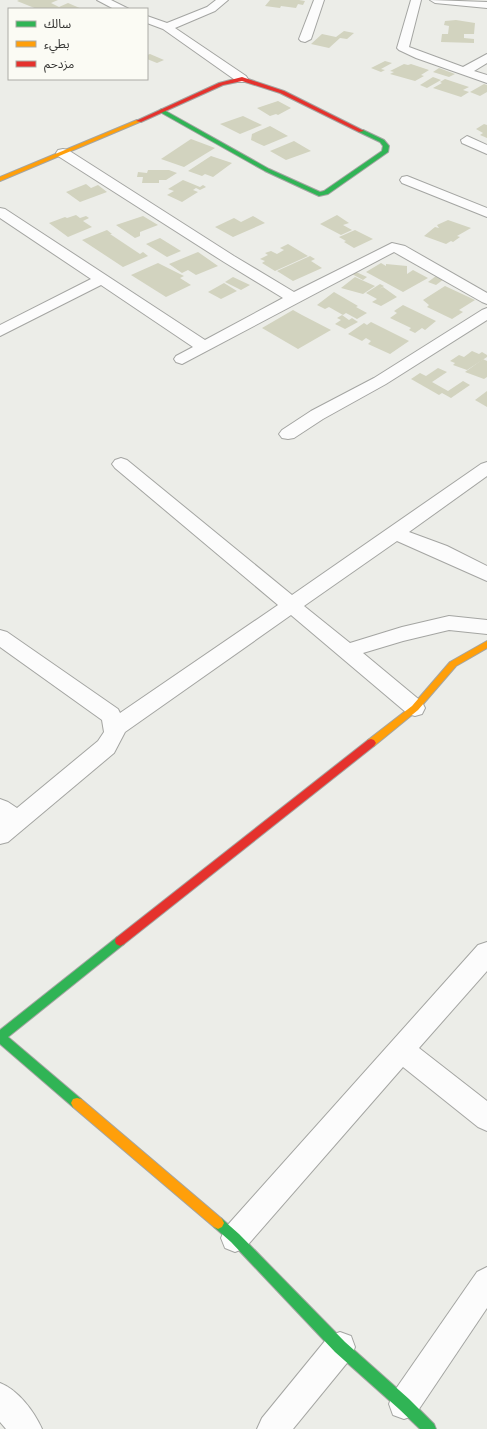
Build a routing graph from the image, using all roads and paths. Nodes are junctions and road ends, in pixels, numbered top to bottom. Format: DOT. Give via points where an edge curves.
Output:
graph roads {
  1 [pos="102,0"];
  2 [pos="223,0"];
  3 [pos="320,0"];
  4 [pos="416,0"];
  5 [pos="435,0"];
  6 [pos="487,5"];
  7 [pos="121,8"];
  8 [pos="148,19"];
  9 [pos="167,28"];
  10 [pos="305,39"];
  11 [pos="487,58"];
  12 [pos="465,71"];
  13 [pos="242,78"];
  14 [pos="487,79"];
  15 [pos="162,111"];
  16 [pos="467,140"];
  17 [pos="487,150"];
  18 [pos="63,153"];
  19 [pos="0,179"];
  20 [pos="407,180"];
  21 [pos="484,207"];
  22 [pos="0,212"];
  23 [pos="100,280"];
  24 [pos="294,298"];
  25 [pos="487,299"];
  26 [pos="487,314"];
  27 [pos="0,331"];
  28 [pos="204,347"];
  29 [pos="182,359"];
  30 [pos="288,434"];
  31 [pos="121,464"];
  32 [pos="487,468"];
  33 [pos="394,532"];
  34 [pos="487,574"];
  35 [pos="291,605"];
  36 [pos="487,627"];
  37 [pos="0,637"];
  38 [pos="487,644"];
  39 [pos="346,651"];
  40 [pos="414,708"];
  41 [pos="116,727"];
  42 [pos="9,814"];
  43 [pos="0,835"];
  44 [pos="487,953"];
  45 [pos="0,1037"];
  46 [pos="402,1050"];
  47 [pos="487,1118"];
  48 [pos="235,1238"];
  49 [pos="487,1282"];
  50 [pos="340,1347"];
  51 [pos="0,1398"];
  52 [pos="404,1404"];
  53 [pos="26,1429"];
  54 [pos="273,1429"];
  55 [pos="429,1429"];
  1 -- 7 [label="street"];
  2 -- 9 [label="street" via="211,9"];
  3 -- 10 [label="street"];
  4 -- 12 [label="street" via="403,48"];
  5 -- 6 [label="street"];
  8 -- 9 [label="street"];
  9 -- 13 [label="street"];
  11 -- 12 [label="street"];
  12 -- 14 [label="street"];
  13 -- 15 [label="street" via="221,84"];
  13 -- 15 [label="street" via="282,92 382,141 386,146 385,152 326,193 319,194 267,170"];
  15 -- 18 [label="street"];
  16 -- 17 [label="street"];
  18 -- 19 [label="street"];
  18 -- 24 [label="street"];
  20 -- 21 [label="street"];
  22 -- 23 [label="street"];
  23 -- 27 [label="street"];
  23 -- 28 [label="street"];
  24 -- 25 [label="street" via="392,247 400,249"];
  24 -- 28 [label="street"];
  26 -- 30 [label="street" via="380,381"];
  28 -- 29 [label="street"];
  31 -- 35 [label="street"];
  32 -- 33 [label="street"];
  33 -- 34 [label="street" via="440,550"];
  33 -- 35 [label="street"];
  35 -- 39 [label="street"];
  35 -- 41 [label="street"];
  36 -- 39 [label="street" via="449,623"];
  37 -- 41 [label="street" via="111,715"];
  38 -- 40 [label="street" via="453,664"];
  39 -- 40 [label="street"];
  40 -- 45 [label="street"];
  41 -- 42 [label="street" via="106,747"];
  42 -- 43 [label="street"];
  44 -- 46 [label="street"];
  45 -- 48 [label="street"];
  46 -- 47 [label="street"];
  46 -- 48 [label="street"];
  48 -- 50 [label="street"];
  49 -- 52 [label="street"];
  50 -- 52 [label="street"];
  50 -- 54 [label="street"];
  51 -- 53 [label="street"];
  52 -- 55 [label="street"];
}
